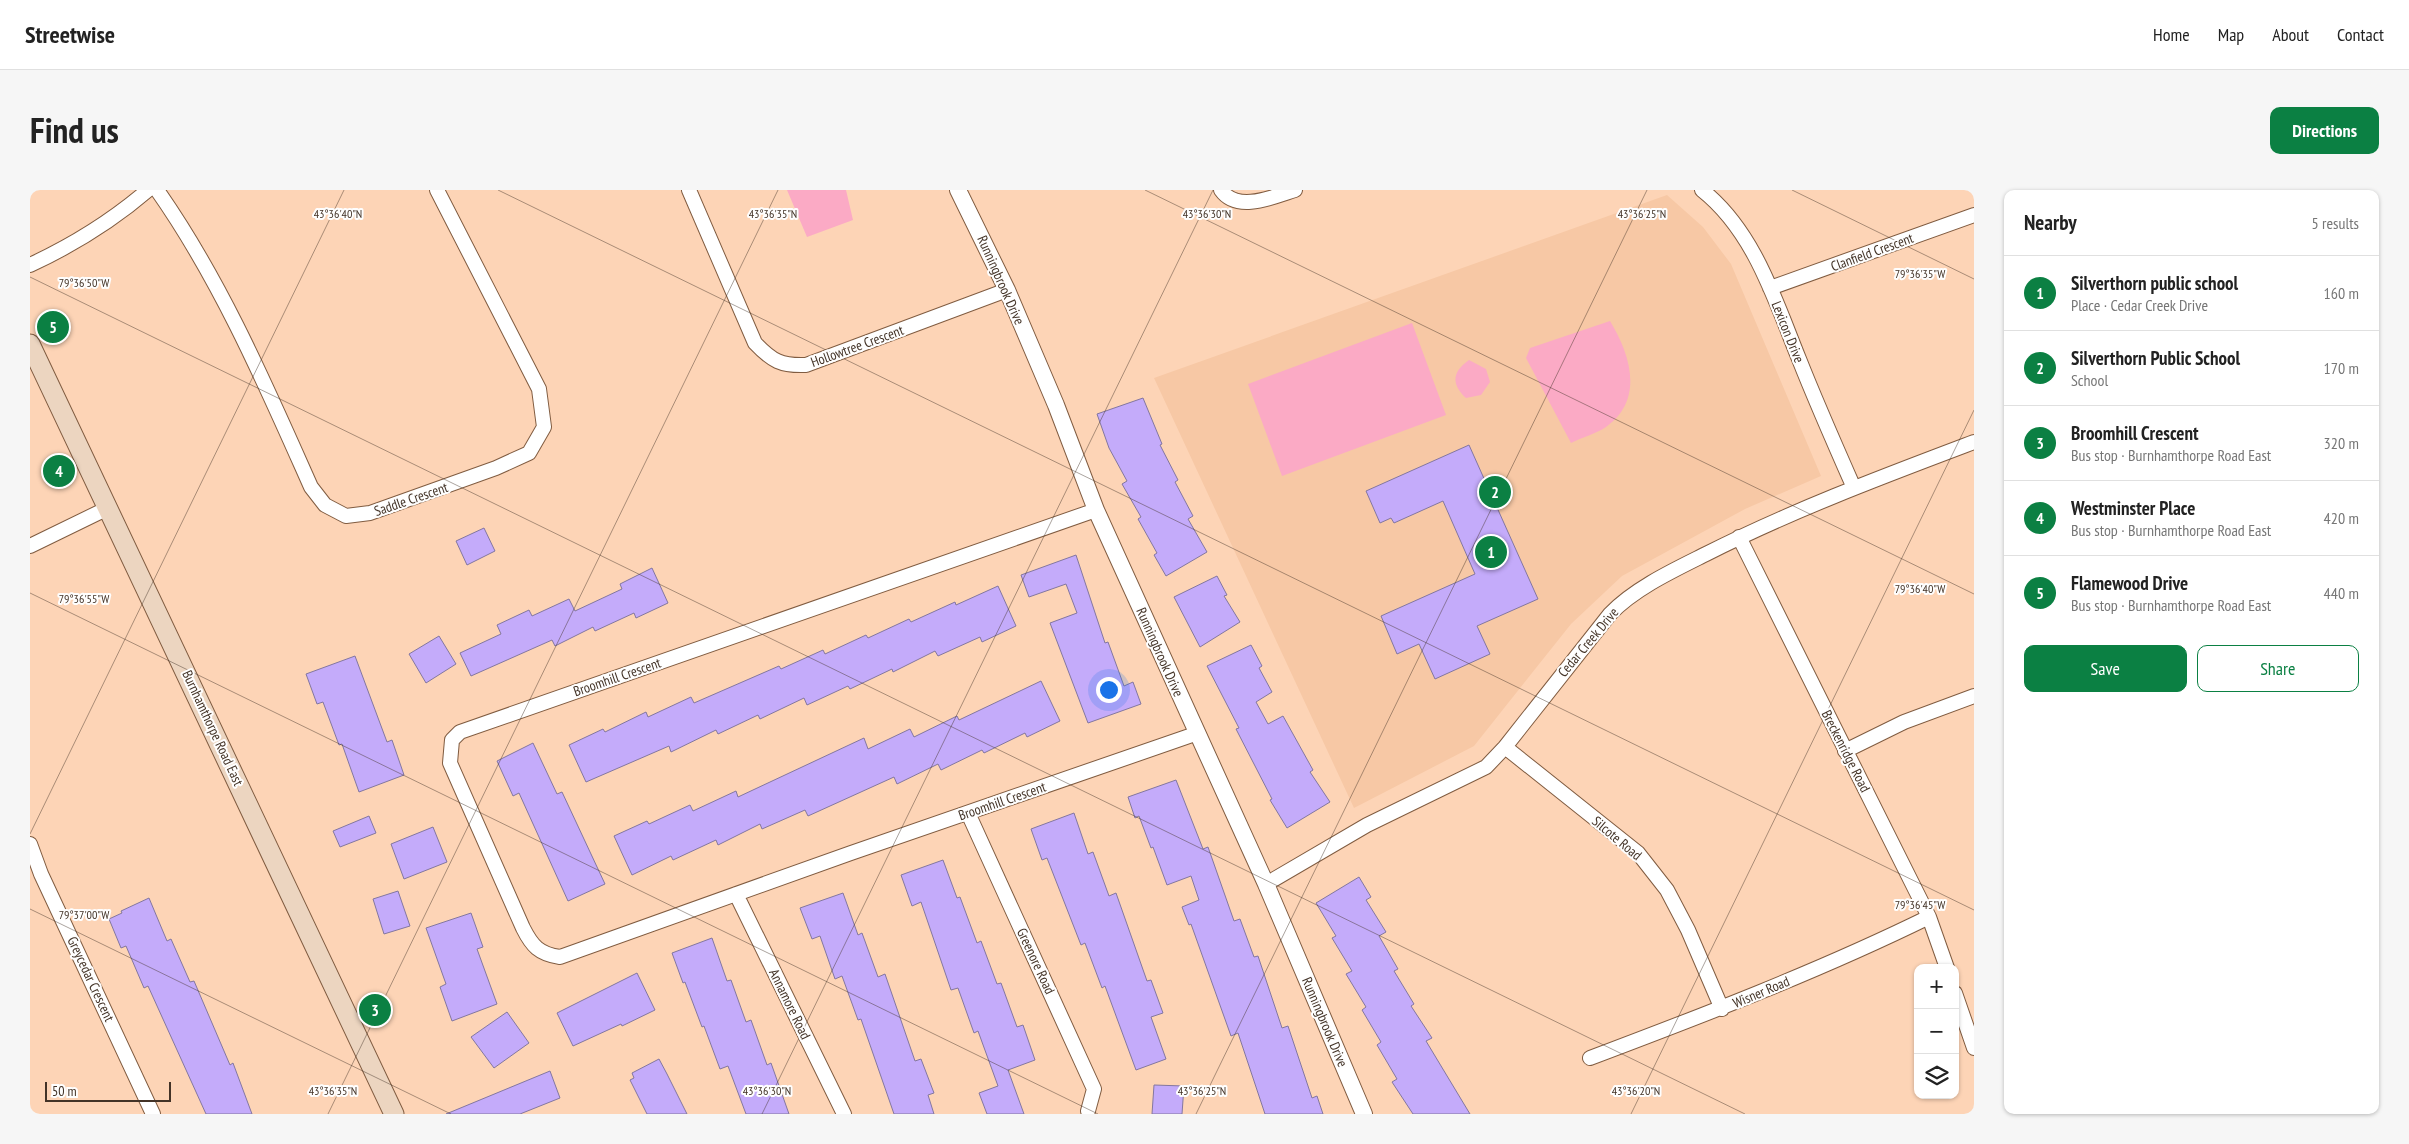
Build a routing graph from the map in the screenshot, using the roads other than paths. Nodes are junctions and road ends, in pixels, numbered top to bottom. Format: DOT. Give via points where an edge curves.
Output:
graph roads {
  1 [pos="148,190"];
  2 [pos="157,190"];
  3 [pos="437,190"];
  4 [pos="688,190"];
  5 [pos="958,190"];
  6 [pos="1221,190"];
  7 [pos="1295,190"];
  8 [pos="1702,190"];
  9 [pos="1974,215"];
  10 [pos="30,265"];
  11 [pos="1770,288"];
  12 [pos="1007,290"];
  13 [pos="30,344"];
  14 [pos="1974,442"];
  15 [pos="1854,488"];
  16 [pos="108,508"];
  17 [pos="1096,510"];
  18 [pos="1739,537"];
  19 [pos="30,546"];
  20 [pos="1974,696"];
  21 [pos="1198,733"];
  22 [pos="1505,747"];
  23 [pos="1845,751"];
  24 [pos="968,813"];
  25 [pos="30,844"];
  26 [pos="1266,884"];
  27 [pos="736,894"];
  28 [pos="1929,917"];
  29 [pos="1946,964"];
  30 [pos="1959,1005"];
  31 [pos="1722,1009"];
  32 [pos="1974,1048"];
  33 [pos="1590,1058"];
  34 [pos="1088,1111"];
  35 [pos="153,1114"];
  36 [pos="394,1114"];
  37 [pos="844,1114"];
  38 [pos="1364,1114"];
  1 -- 10 [label="street" via="124,211 79,240"];
  2 -- 3 [label="street, Saddle Crescent" via="218,292 311,487 325,505 346,516 370,513 529,453 544,426 539,389"];
  4 -- 12 [label="street, Hollowtree Crescent" via="755,343 768,357 788,366 806,365"];
  5 -- 12 [label="street, Runningbrook Drive"];
  6 -- 7 [label="street" via="1226,197 1241,202 1267,199"];
  8 -- 11 [label="street, Lexicon Drive" via="1748,242"];
  9 -- 11 [label="street, Clanfield Crescent"];
  11 -- 15 [label="street, Lexicon Drive"];
  12 -- 17 [label="street, Runningbrook Drive"];
  13 -- 16 [label="main road, Burnhamthorpe Road East"];
  14 -- 15 [label="street, Cedar Creek Drive"];
  15 -- 18 [label="street, Cedar Creek Drive"];
  16 -- 19 [label="street"];
  16 -- 36 [label="main road, Burnhamthorpe Road East"];
  17 -- 21 [label="street, Runningbrook Drive"];
  17 -- 27 [label="street, Broomhill Crescent" via="475,726 460,732 452,740 450,764 527,936 540,952 560,957"];
  18 -- 22 [label="street, Cedar Creek Drive" via="1676,569 1619,604"];
  18 -- 23 [label="street, Breckenridge Road"];
  20 -- 23 [label="street" via="1904,722"];
  21 -- 24 [label="street, Broomhill Crescent"];
  21 -- 26 [label="street, Runningbrook Drive"];
  22 -- 26 [label="street, Cedar Creek Drive" via="1486,767 1367,825"];
  22 -- 31 [label="street, Silcote Road" via="1638,853 1667,890"];
  23 -- 28 [label="street, Breckenridge Road"];
  24 -- 27 [label="street, Broomhill Crescent"];
  24 -- 34 [label="street, Greenore Road" via="1094,1089"];
  25 -- 35 [label="street, Greycedar Crescent"];
  26 -- 38 [label="street, Runningbrook Drive"];
  27 -- 37 [label="street, Annamore Road"];
  28 -- 29 [label="street, Breckenridge Road"];
  28 -- 31 [label="street, Wisner Road"];
  30 -- 32 [label="street"];
  31 -- 33 [label="street, Wisner Road"];
}
